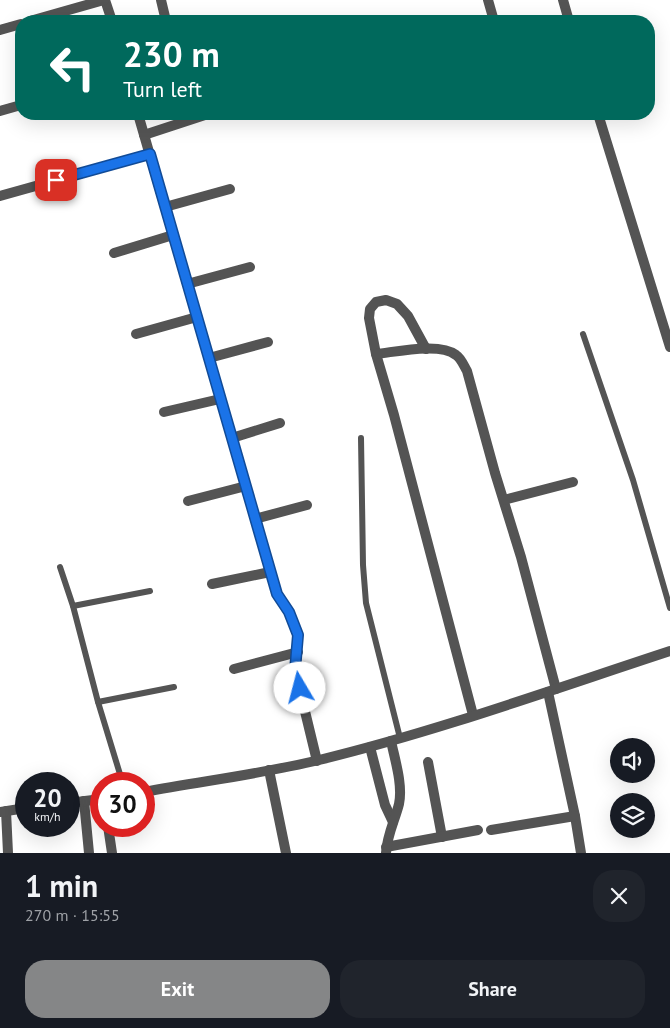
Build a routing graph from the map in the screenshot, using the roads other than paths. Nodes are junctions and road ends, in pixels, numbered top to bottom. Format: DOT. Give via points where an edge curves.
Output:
graph roads {
  1 [pos="105,0"];
  2 [pos="161,0"];
  3 [pos="488,0"];
  4 [pos="563,0"];
  5 [pos="51,15"];
  6 [pos="110,15"];
  7 [pos="165,15"];
  8 [pos="492,15"];
  9 [pos="567,15"];
  10 [pos="15,26"];
  11 [pos="0,30"];
  12 [pos="15,107"];
  13 [pos="0,111"];
  14 [pos="140,120"];
  15 [pos="182,120"];
  16 [pos="600,120"];
  17 [pos="144,135"];
  18 [pos="150,154"];
  19 [pos="230,189"];
  20 [pos="0,196"];
  21 [pos="165,207"];
  22 [pos="173,235"];
  23 [pos="114,253"];
  24 [pos="250,267"];
  25 [pos="187,284"];
  26 [pos="197,317"];
  27 [pos="136,334"];
  28 [pos="583,334"];
  29 [pos="268,342"];
  30 [pos="670,347"];
  31 [pos="426,349"];
  32 [pos="376,354"];
  33 [pos="209,358"];
  34 [pos="220,399"];
  35 [pos="164,412"];
  36 [pos="280,423"];
  37 [pos="232,438"];
  38 [pos="361,438"];
  39 [pos="572,482"];
  40 [pos="246,486"];
  41 [pos="504,500"];
  42 [pos="188,501"];
  43 [pos="307,505"];
  44 [pos="255,519"];
  45 [pos="60,567"];
  46 [pos="270,572"];
  47 [pos="212,584"];
  48 [pos="150,590"];
  49 [pos="73,606"];
  50 [pos="670,608"];
  51 [pos="670,651"];
  52 [pos="298,652"];
  53 [pos="234,669"];
  54 [pos="174,687"];
  55 [pos="552,690"];
  56 [pos="98,702"];
  57 [pos="473,715"];
  58 [pos="396,740"];
  59 [pos="370,747"];
  60 [pos="316,761"];
  61 [pos="428,762"];
  62 [pos="268,770"];
  63 [pos="119,772"];
  64 [pos="155,790"];
  65 [pos="90,800"];
  66 [pos="84,801"];
  67 [pos="80,802"];
  68 [pos="3,811"];
  69 [pos="575,816"];
  70 [pos="392,822"];
  71 [pos="478,830"];
  72 [pos="491,830"];
  73 [pos="110,837"];
  74 [pos="442,837"];
  75 [pos="386,850"];
  76 [pos="8,853"];
  77 [pos="89,853"];
  78 [pos="112,853"];
  79 [pos="286,853"];
  80 [pos="581,853"];
  1 -- 5 [label="street"];
  1 -- 6 [label="street"];
  2 -- 7 [label="street"];
  3 -- 8 [label="street"];
  4 -- 9 [label="street"];
  10 -- 11 [label="street"];
  12 -- 13 [label="street"];
  14 -- 17 [label="street"];
  15 -- 17 [label="street"];
  16 -- 30 [label="street"];
  17 -- 18 [label="street"];
  18 -- 20 [label="street"];
  18 -- 21 [label="street"];
  19 -- 21 [label="street"];
  21 -- 22 [label="street"];
  22 -- 23 [label="street"];
  22 -- 25 [label="street"];
  24 -- 25 [label="street"];
  25 -- 26 [label="street"];
  26 -- 27 [label="street"];
  26 -- 33 [label="street"];
  28 -- 50 [label="lane" via="633,480"];
  29 -- 33 [label="street"];
  31 -- 32 [label="street"];
  31 -- 32 [label="street" via="408,316 397,304 386,300 376,302 368,318"];
  31 -- 41 [label="street" via="448,350 458,356 466,371"];
  32 -- 57 [label="street"];
  33 -- 34 [label="street"];
  34 -- 35 [label="street"];
  34 -- 37 [label="street"];
  36 -- 37 [label="street"];
  37 -- 40 [label="street"];
  38 -- 58 [label="lane" via="366,603"];
  39 -- 41 [label="street"];
  40 -- 42 [label="street"];
  40 -- 44 [label="street"];
  41 -- 55 [label="street" via="521,557"];
  43 -- 44 [label="street"];
  44 -- 46 [label="street"];
  45 -- 49 [label="lane"];
  46 -- 47 [label="street"];
  46 -- 52 [label="street" via="277,594 298,635"];
  48 -- 49 [label="lane"];
  49 -- 56 [label="lane"];
  51 -- 55 [label="street"];
  52 -- 53 [label="street"];
  52 -- 60 [label="street" via="295,670"];
  54 -- 56 [label="lane"];
  55 -- 57 [label="street"];
  55 -- 69 [label="street"];
  56 -- 63 [label="lane"];
  57 -- 58 [label="street"];
  58 -- 59 [label="street"];
  58 -- 70 [label="street" via="399,802"];
  59 -- 60 [label="street"];
  59 -- 70 [label="street"];
  60 -- 62 [label="street"];
  61 -- 74 [label="street"];
  62 -- 64 [label="street"];
  62 -- 79 [label="street"];
  65 -- 66 [label="street"];
  66 -- 67 [label="street"];
  66 -- 77 [label="street"];
  68 -- 76 [label="street"];
  69 -- 72 [label="street"];
  69 -- 80 [label="street"];
  70 -- 75 [label="street"];
  71 -- 74 [label="street"];
  73 -- 78 [label="street"];
  74 -- 75 [label="street"];
}
